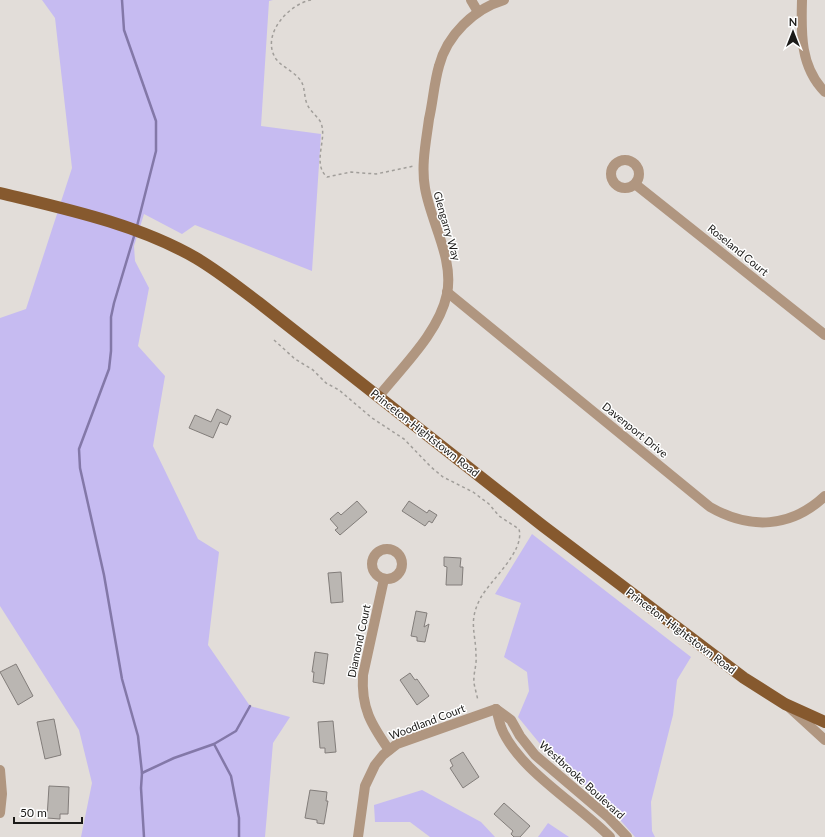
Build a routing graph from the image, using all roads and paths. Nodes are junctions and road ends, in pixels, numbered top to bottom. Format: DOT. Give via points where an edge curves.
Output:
graph roads {
  1 [pos="311,0"];
  2 [pos="471,0"];
  3 [pos="504,0"];
  4 [pos="802,0"];
  5 [pos="478,12"];
  6 [pos="825,92"];
  7 [pos="414,166"];
  8 [pos="635,184"];
  9 [pos="0,194"];
  10 [pos="447,292"];
  11 [pos="825,335"];
  12 [pos="274,340"];
  13 [pos="379,396"];
  14 [pos="825,496"];
  15 [pos="384,579"];
  16 [pos="478,701"];
  17 [pos="785,704"];
  18 [pos="496,709"];
  19 [pos="825,722"];
  20 [pos="825,740"];
  21 [pos="390,750"];
  22 [pos="0,770"];
  23 [pos="0,814"];
  24 [pos="358,837"];
  25 [pos="610,837"];
  26 [pos="627,837"];
  1 -- 7 [label="path" via="300,2 291,9 275,29 271,44 280,64 300,79 308,106 320,122 323,136 321,159 325,175 327,177 351,172 376,174"];
  2 -- 5 [label="street"];
  3 -- 5 [label="street, Glengarry Way"];
  4 -- 6 [label="street" via="803,50 814,78"];
  5 -- 10 [label="street, Glengarry Way" via="456,33 441,58 424,154 424,186 447,265"];
  8 -- 11 [label="street, Roseland Court"];
  9 -- 13 [label="main road, Princeton-Hightstown Road" via="123,226 180,250 214,270"];
  10 -- 13 [label="street, Glengarry Way" via="444,308 431,332"];
  10 -- 14 [label="street, Davenport Drive" via="723,515 752,523 780,521 806,510"];
  12 -- 16 [label="path" via="326,383 404,439 443,477 473,492 489,504 499,516 519,529 515,551 480,598 474,613 474,678"];
  13 -- 17 [label="main road, Princeton-Hightstown Road" via="658,614 744,678"];
  15 -- 21 [label="street, Diamond Court" via="362,689 368,715"];
  17 -- 19 [label="main road, Princeton-Hightstown Road"];
  17 -- 20 [label="street"];
  18 -- 21 [label="street, Woodland Court" via="397,744"];
  18 -- 25 [label="street, Westbrooke Boulevard" via="504,733 528,766"];
  18 -- 26 [label="street, Westbrooke Boulevard" via="511,720 535,755 609,818"];
  21 -- 24 [label="street, Woodland Court" via="375,765 365,786"];
  22 -- 23 [label="street"];
}
